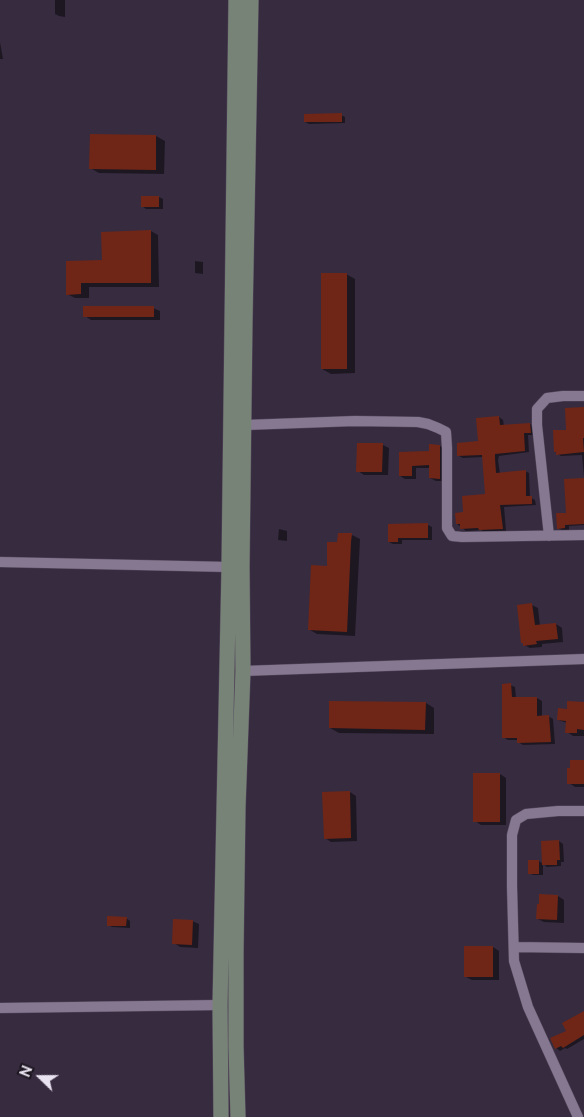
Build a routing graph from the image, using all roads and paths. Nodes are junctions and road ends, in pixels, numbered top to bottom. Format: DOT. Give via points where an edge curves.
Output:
graph roads {
  1 [pos="236,0"];
  2 [pos="250,0"];
  3 [pos="584,396"];
  4 [pos="244,425"];
  5 [pos="584,535"];
  6 [pos="549,536"];
  7 [pos="0,562"];
  8 [pos="230,567"];
  9 [pos="584,659"];
  10 [pos="243,671"];
  11 [pos="584,811"];
  12 [pos="514,946"];
  13 [pos="584,948"];
  14 [pos="220,1005"];
  15 [pos="0,1008"];
  16 [pos="222,1117"];
  17 [pos="238,1117"];
  18 [pos="578,1117"];
  1 -- 8 [label="street"];
  2 -- 4 [label="street"];
  3 -- 6 [label="street" via="547,398 538,409"];
  4 -- 6 [label="street" via="373,421 418,422 438,428 446,432 447,528 452,536"];
  4 -- 10 [label="street"];
  5 -- 6 [label="street"];
  7 -- 8 [label="street"];
  8 -- 14 [label="street"];
  9 -- 10 [label="street"];
  10 -- 17 [label="street" via="238,807"];
  11 -- 12 [label="street" via="526,814 516,820 512,835"];
  12 -- 13 [label="street"];
  12 -- 18 [label="street" via="514,961 528,1007"];
  14 -- 15 [label="street"];
  14 -- 16 [label="street"];
}
